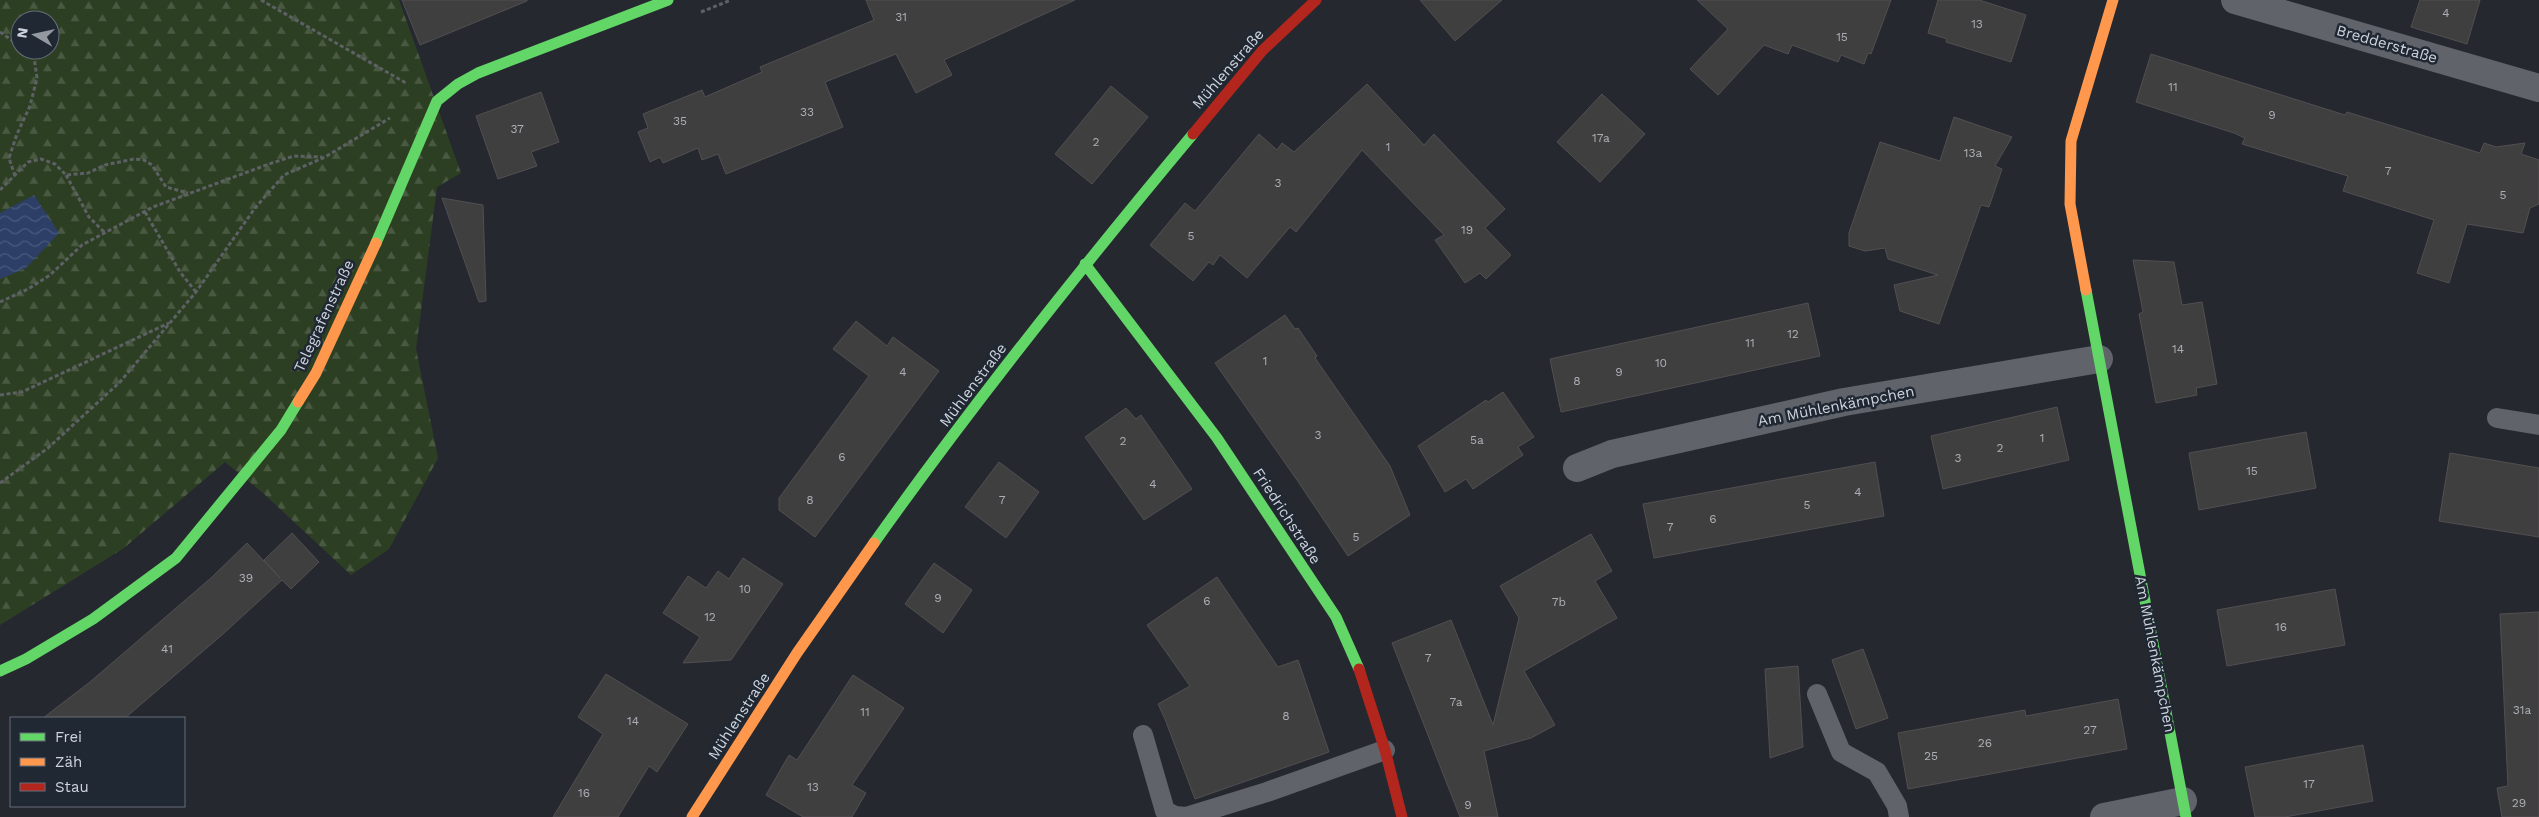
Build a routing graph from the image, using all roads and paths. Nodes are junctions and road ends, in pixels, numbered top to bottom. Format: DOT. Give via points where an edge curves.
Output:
graph roads {
  1 [pos="261,0"];
  2 [pos="668,0"];
  3 [pos="1316,0"];
  4 [pos="2113,0"];
  5 [pos="2235,0"];
  6 [pos="34,60"];
  7 [pos="2539,88"];
  8 [pos="437,101"];
  9 [pos="325,157"];
  10 [pos="66,175"];
  11 [pos="15,177"];
  12 [pos="0,190"];
  13 [pos="188,193"];
  14 [pos="145,212"];
  15 [pos="105,233"];
  16 [pos="1084,264"];
  17 [pos="196,292"];
  18 [pos="0,302"];
  19 [pos="171,322"];
  20 [pos="2099,359"];
  21 [pos="0,395"];
  22 [pos="2497,418"];
  23 [pos="2539,425"];
  24 [pos="1576,468"];
  25 [pos="0,483"];
  26 [pos="0,671"];
  27 [pos="1817,694"];
  28 [pos="1143,735"];
  29 [pos="1385,750"];
  30 [pos="2185,809"];
  31 [pos="692,817"];
  32 [pos="1402,817"];
  33 [pos="1899,817"];
  34 [pos="2104,817"];
  1 -- 8 [label="path"];
  2 -- 8 [label="street, Telegrafenstraße" via="478,73"];
  3 -- 16 [label="street, Mühlenstraße" via="1262,51"];
  4 -- 20 [label="street, Am Mühlenkämpchen" via="2071,140 2069,166 2070,204"];
  5 -- 7 [label="street, Bredderstraße"];
  6 -- 11 [label="path" via="37,78 10,158"];
  8 -- 9 [label="path" via="393,116"];
  8 -- 26 [label="street, Telegrafenstraße" via="346,311 316,373 281,430 176,558 93,619"];
  9 -- 13 [label="path" via="294,156"];
  9 -- 17 [label="path" via="284,175 255,208"];
  10 -- 11 [label="path" via="55,164 41,159 28,162"];
  10 -- 13 [label="path" via="88,173 105,165 134,159 144,160 152,165 166,187"];
  10 -- 15 [label="path" via="89,218"];
  11 -- 12 [label="path"];
  13 -- 14 [label="path"];
  14 -- 15 [label="path"];
  14 -- 17 [label="path" via="180,272"];
  15 -- 18 [label="path" via="82,245 43,280"];
  16 -- 29 [label="street, Friedrichstraße" via="1217,438 1336,617 1358,668"];
  16 -- 31 [label="street, Mühlenstraße" via="906,499 798,653"];
  17 -- 19 [label="path"];
  19 -- 21 [label="path" via="22,392"];
  19 -- 25 [label="path" via="120,382 48,448"];
  20 -- 24 [label="street, Am Mühlenkämpchen" via="1844,402 1612,454"];
  20 -- 30 [label="street, Am Mühlenkämpchen"];
  22 -- 23 [label="lane"];
  27 -- 33 [label="lane" via="1841,752 1877,772"];
  28 -- 29 [label="lane" via="1165,811 1186,817"];
  29 -- 32 [label="street, Friedrichstraße"];
  30 -- 34 [label="street, Am Mühlenkämpchen"];
}
